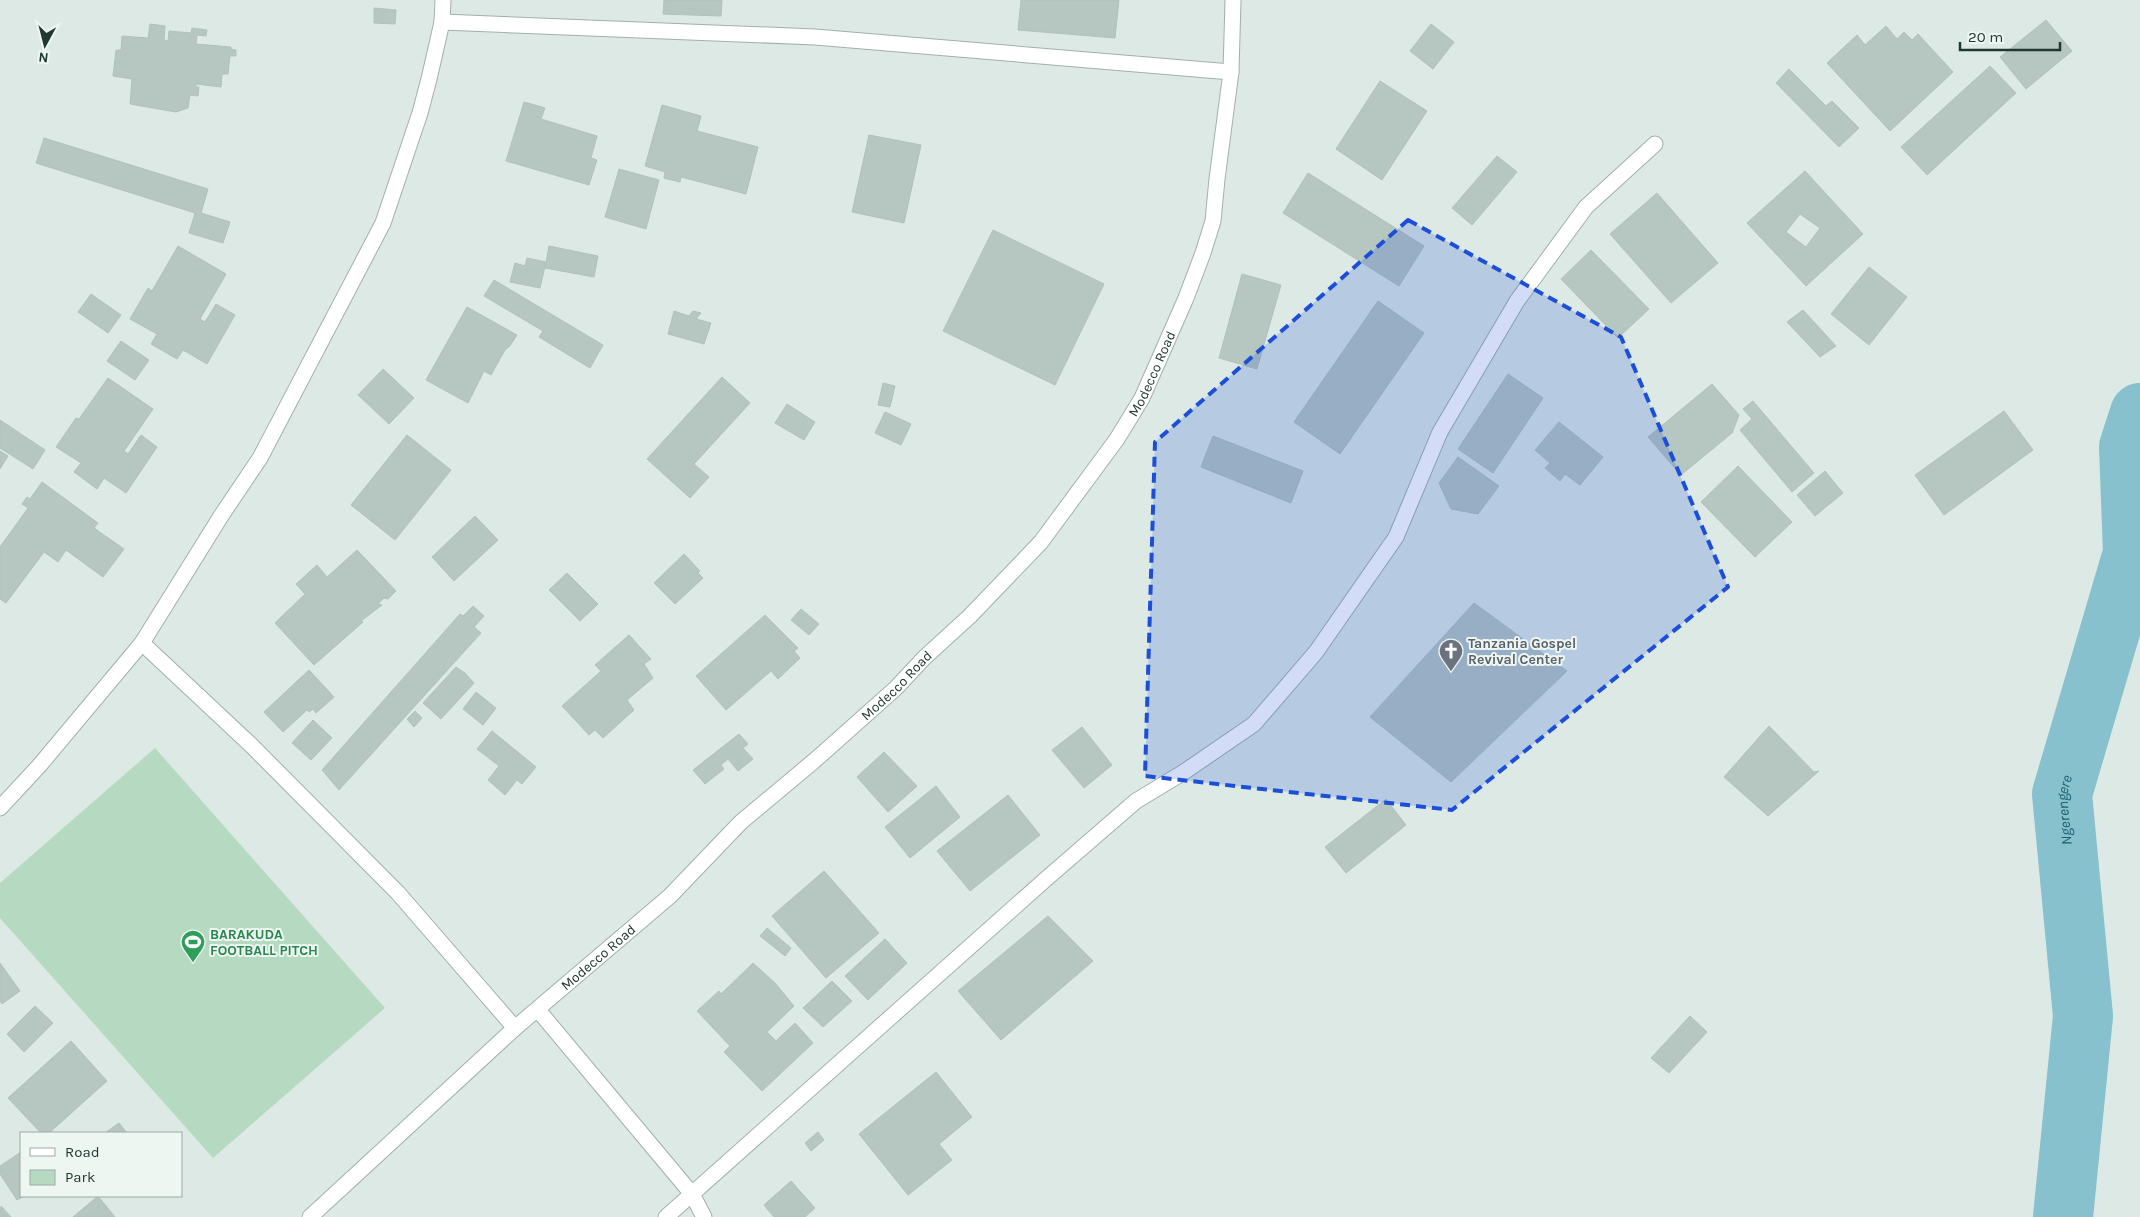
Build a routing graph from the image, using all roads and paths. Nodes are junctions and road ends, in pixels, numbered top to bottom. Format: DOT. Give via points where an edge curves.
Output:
graph roads {
  1 [pos="443,0"];
  2 [pos="1233,0"];
  3 [pos="442,22"];
  4 [pos="1231,72"];
  5 [pos="1654,144"];
  6 [pos="142,643"];
  7 [pos="0,808"];
  8 [pos="538,1010"];
  9 [pos="515,1028"];
  10 [pos="692,1194"];
  11 [pos="310,1217"];
  12 [pos="666,1217"];
  13 [pos="704,1217"];
  1 -- 3 [label="street"];
  2 -- 4 [label="street, Modecco Road"];
  3 -- 4 [label="street" via="816,37"];
  3 -- 6 [label="street" via="420,113 383,223 260,458"];
  4 -- 8 [label="street, Modecco Road" via="1213,221 1203,253 1142,398 1077,494 1010,576 896,688 741,822 670,896"];
  5 -- 10 [label="street" via="1586,207 1517,301 1440,432 1396,537 1316,652 1254,724 1136,801"];
  6 -- 7 [label="street"];
  6 -- 9 [label="street" via="252,746 398,893"];
  8 -- 9 [label="street, Modecco Road"];
  8 -- 10 [label="street"];
  9 -- 11 [label="street, Modecco Road"];
  10 -- 12 [label="street"];
  10 -- 13 [label="street"];
}
